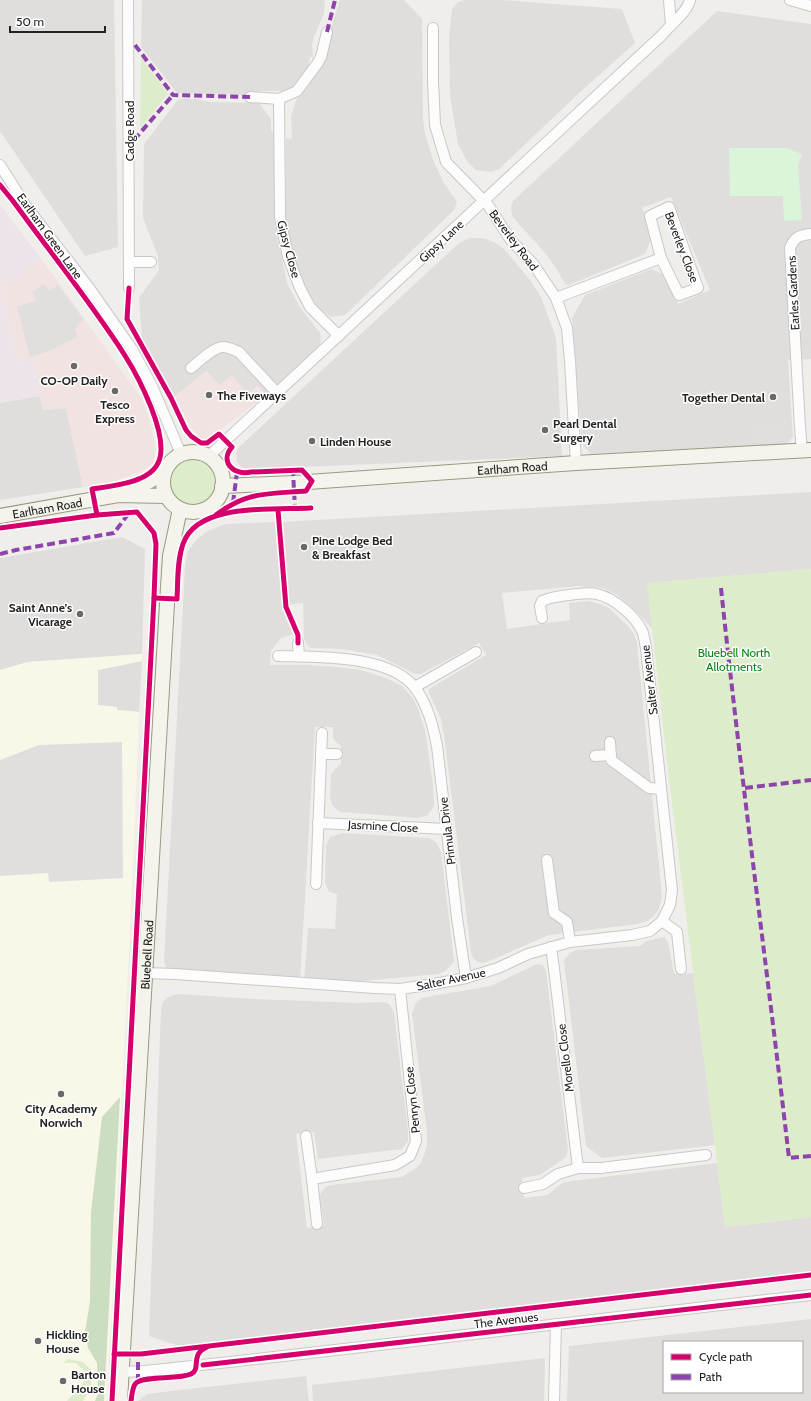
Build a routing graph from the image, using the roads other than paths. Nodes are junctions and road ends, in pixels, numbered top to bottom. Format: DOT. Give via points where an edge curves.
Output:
graph roads {
  1 [pos="128,0"];
  2 [pos="669,0"];
  3 [pos="690,0"];
  4 [pos="790,0"];
  5 [pos="811,6"];
  6 [pos="671,24"];
  7 [pos="432,28"];
  8 [pos="326,32"];
  9 [pos="250,97"];
  10 [pos="279,99"];
  11 [pos="0,165"];
  12 [pos="484,200"];
  13 [pos="811,234"];
  14 [pos="661,258"];
  15 [pos="130,262"];
  16 [pos="152,262"];
  17 [pos="129,288"];
  18 [pos="556,298"];
  19 [pos="339,336"];
  20 [pos="796,341"];
  21 [pos="191,368"];
  22 [pos="277,393"];
  23 [pos="807,450"];
  24 [pos="181,454"];
  25 [pos="209,456"];
  26 [pos="576,463"];
  27 [pos="165,471"];
  28 [pos="222,486"];
  29 [pos="118,495"];
  30 [pos="165,496"];
  31 [pos="180,509"];
  32 [pos="0,516"];
  33 [pos="542,618"];
  34 [pos="298,643"];
  35 [pos="476,652"];
  36 [pos="278,656"];
  37 [pos="299,656"];
  38 [pos="415,687"];
  39 [pos="322,733"];
  40 [pos="610,742"];
  41 [pos="321,754"];
  42 [pos="337,754"];
  43 [pos="611,755"];
  44 [pos="595,756"];
  45 [pos="661,789"];
  46 [pos="318,823"];
  47 [pos="447,829"];
  48 [pos="547,860"];
  49 [pos="316,884"];
  50 [pos="662,921"];
  51 [pos="570,942"];
  52 [pos="551,947"];
  53 [pos="681,969"];
  54 [pos="145,973"];
  55 [pos="466,978"];
  56 [pos="400,989"];
  57 [pos="306,1136"];
  58 [pos="706,1155"];
  59 [pos="578,1168"];
  60 [pos="312,1179"];
  61 [pos="524,1188"];
  62 [pos="317,1224"];
  63 [pos="811,1295"];
  64 [pos="556,1324"];
  65 [pos="121,1372"];
  66 [pos="120,1401"];
  67 [pos="554,1401"];
  1 -- 15 [label="street, Cadge Road"];
  2 -- 6 [label="street"];
  3 -- 6 [label="street, Gipsy Lane" via="682,15"];
  4 -- 5 [label="street"];
  6 -- 12 [label="street, Gipsy Lane"];
  7 -- 12 [label="street, Beverley Road" via="435,125 446,162"];
  8 -- 10 [label="street" via="317,64 296,91"];
  9 -- 10 [label="street"];
  10 -- 19 [label="street, Gipsy Close" via="280,217 288,257 310,306"];
  11 -- 24 [label="street, Earlham Green Lane" via="26,206 132,349 155,392"];
  12 -- 18 [label="street, Beverley Road"];
  12 -- 19 [label="street, Gipsy Lane"];
  13 -- 20 [label="street, Earles Gardens" via="796,237 790,248"];
  14 -- 14 [label="street, Beverley Close" via="650,216 669,207 698,288 678,295"];
  14 -- 18 [label="street, Beverley Close"];
  15 -- 16 [label="street"];
  15 -- 17 [label="street, Cadge Road"];
  18 -- 26 [label="street, Beverley Road" via="567,328"];
  19 -- 22 [label="street, Gipsy Lane"];
  20 -- 23 [label="street, Earlham Road" via="800,427"];
  21 -- 22 [label="street" via="216,349 232,349 239,352"];
  22 -- 25 [label="street, Gipsy Lane"];
  23 -- 26 [label="main road, Earlham Road"];
  24 -- 25 [label="main road" via="200,452"];
  24 -- 27 [label="main road" via="171,461"];
  25 -- 28 [label="main road" via="217,464 222,475"];
  26 -- 28 [label="main road, Earlham Road"];
  27 -- 29 [label="main road, Earlham Road" via="150,481"];
  27 -- 30 [label="main road"];
  28 -- 31 [label="main road" via="216,501 205,509 192,512"];
  29 -- 30 [label="main road, Earlham Road"];
  29 -- 32 [label="main road, Earlham Road"];
  30 -- 31 [label="main road"];
  31 -- 54 [label="main road, Bluebell Road" via="171,548 168,587"];
  33 -- 45 [label="street, Salter Avenue" via="542,601 550,597 584,593 597,594 610,600 636,620 643,633 646,648"];
  34 -- 37 [label="street"];
  35 -- 38 [label="street"];
  36 -- 37 [label="street, Primula Drive"];
  37 -- 38 [label="street, Primula Drive" via="335,657 383,666 401,675"];
  38 -- 47 [label="street, Primula Drive" via="432,721"];
  39 -- 41 [label="street"];
  40 -- 43 [label="street"];
  41 -- 42 [label="street"];
  41 -- 46 [label="street"];
  43 -- 44 [label="street"];
  43 -- 45 [label="street" via="611,760 649,788"];
  45 -- 50 [label="street, Salter Avenue" via="672,890 670,905"];
  46 -- 47 [label="street, Jasmine Close"];
  46 -- 49 [label="street"];
  47 -- 55 [label="street, Primula Drive"];
  48 -- 51 [label="street" via="554,913 567,922"];
  50 -- 51 [label="street, Salter Avenue" via="650,930 632,935"];
  50 -- 53 [label="street" via="677,932"];
  51 -- 52 [label="street, Salter Avenue"];
  52 -- 55 [label="street, Salter Avenue"];
  52 -- 59 [label="street, Morello Close"];
  54 -- 56 [label="street, Salter Avenue"];
  54 -- 65 [label="main road, Bluebell Road"];
  55 -- 56 [label="street, Salter Avenue"];
  56 -- 60 [label="street, Penryn Close" via="416,1141 410,1156 395,1165"];
  57 -- 60 [label="street"];
  58 -- 59 [label="street" via="601,1168"];
  59 -- 61 [label="street" via="558,1174 543,1184"];
  60 -- 62 [label="street"];
  63 -- 64 [label="street, The Avenues"];
  64 -- 65 [label="street, The Avenues" via="308,1354"];
  64 -- 67 [label="street"];
  65 -- 66 [label="main road, Bluebell Road"];
}
